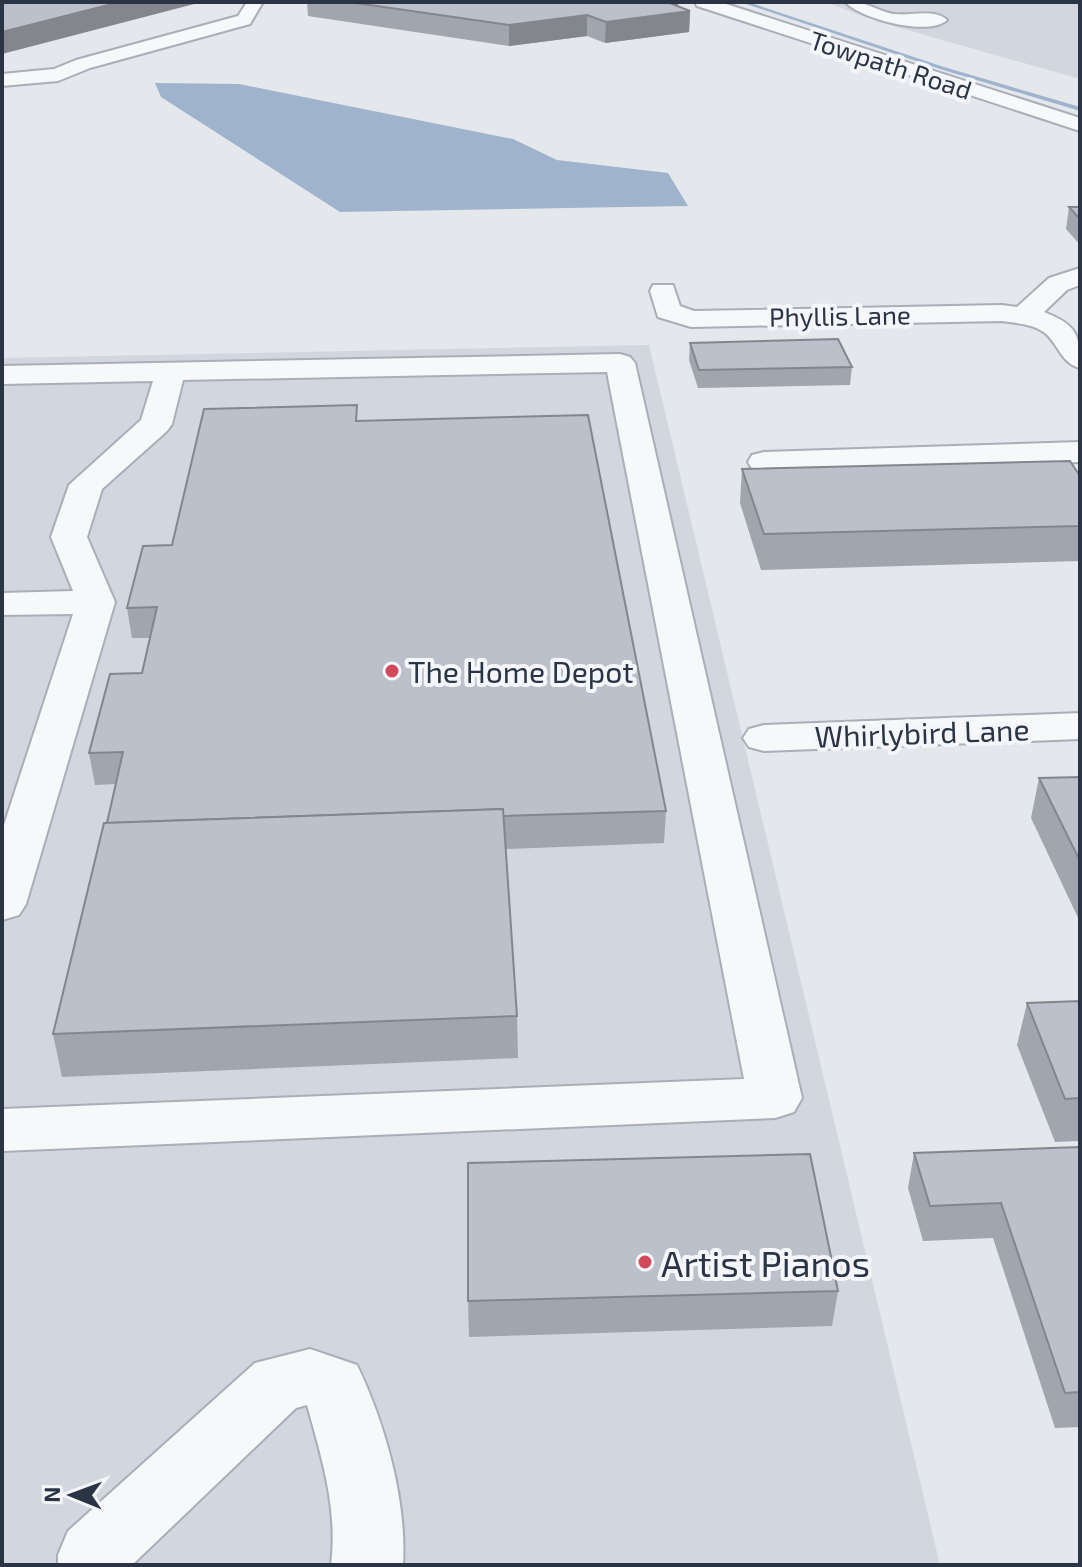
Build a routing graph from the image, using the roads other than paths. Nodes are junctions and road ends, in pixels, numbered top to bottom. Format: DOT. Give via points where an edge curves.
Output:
graph roads {
  1 [pos="242,2"];
  2 [pos="255,2"];
  3 [pos="703,2"];
  4 [pos="853,2"];
  5 [pos="938,20"];
  6 [pos="64,51"];
  7 [pos="33,60"];
  8 [pos="2,68"];
  9 [pos="2,80"];
  10 [pos="1080,125"];
  11 [pos="1080,276"];
  12 [pos="663,291"];
  13 [pos="1029,316"];
  14 [pos="1080,359"];
  15 [pos="170,372"];
  16 [pos="2,375"];
  17 [pos="1080,452"];
  18 [pos="764,462"];
  19 [pos="96,602"];
  20 [pos="2,604"];
  21 [pos="1080,726"];
  22 [pos="764,738"];
  23 [pos="2,904"];
  24 [pos="2,1130"];
  25 [pos="94,1565"];
  26 [pos="367,1565"];
  1 -- 6 [label="street"];
  2 -- 9 [label="street" via="244,20 58,75"];
  3 -- 10 [label="street, Towpath Road"];
  4 -- 5 [label="street" via="887,19"];
  7 -- 8 [label="street"];
  11 -- 13 [label="street" via="1058,284"];
  12 -- 13 [label="street, Phyllis Lane" via="668,311 691,319 960,312"];
  13 -- 14 [label="street" via="1054,326"];
  15 -- 16 [label="street"];
  15 -- 19 [label="street" via="156,424 86,485 69,537"];
  15 -- 24 [label="street" via="620,363 775,1098"];
  17 -- 18 [label="street"];
  19 -- 20 [label="street"];
  19 -- 23 [label="street"];
  21 -- 22 [label="street, Whirlybird Lane"];
  25 -- 26 [label="street" via="93,1555 120,1527 278,1383 310,1377 334,1385 365,1499"];
}
